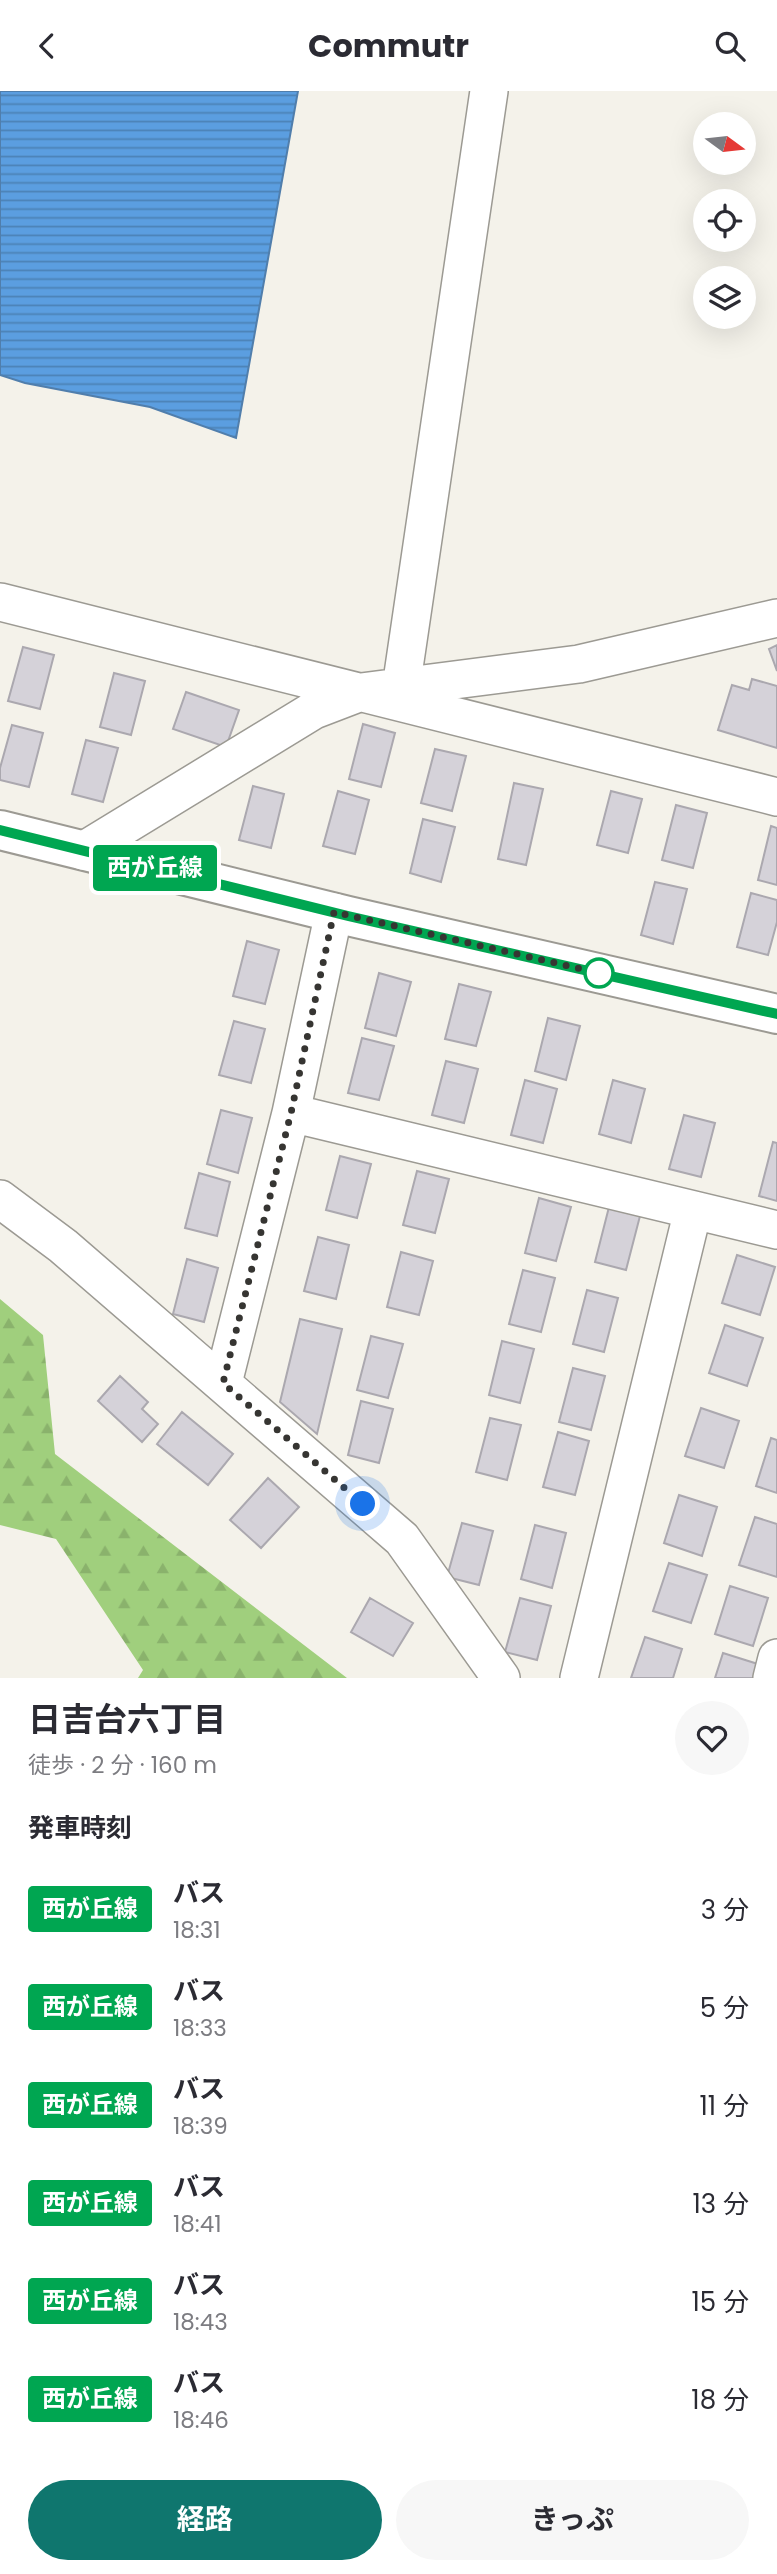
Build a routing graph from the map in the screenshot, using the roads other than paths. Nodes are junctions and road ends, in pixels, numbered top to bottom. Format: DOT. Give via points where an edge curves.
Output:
graph roads {
  1 [pos="489,91"];
  2 [pos="0,601"];
  3 [pos="777,618"];
  4 [pos="401,688"];
  5 [pos="361,692"];
  6 [pos="777,797"];
  7 [pos="0,830"];
  8 [pos="83,851"];
  9 [pos="334,912"];
  10 [pos="777,1014"];
  11 [pos="291,1113"];
  12 [pos="0,1199"];
  13 [pos="693,1210"];
  14 [pos="777,1230"];
  15 [pos="223,1383"];
  16 [pos="777,1658"];
  17 [pos="500,1678"];
  18 [pos="579,1678"];
  19 [pos="772,1678"];
  1 -- 4 [label="street"];
  2 -- 5 [label="street"];
  3 -- 4 [label="street" via="579,664"];
  4 -- 5 [label="street"];
  5 -- 6 [label="street"];
  5 -- 8 [label="street" via="314,711"];
  7 -- 8 [label="street"];
  8 -- 9 [label="street"];
  9 -- 10 [label="street"];
  9 -- 11 [label="street"];
  11 -- 13 [label="street"];
  11 -- 15 [label="street"];
  12 -- 15 [label="street" via="63,1246"];
  13 -- 14 [label="street"];
  13 -- 18 [label="street"];
  15 -- 17 [label="street" via="402,1539"];
  16 -- 19 [label="street"];
}
